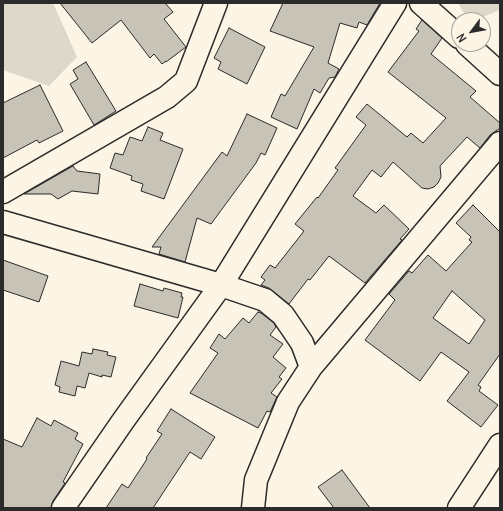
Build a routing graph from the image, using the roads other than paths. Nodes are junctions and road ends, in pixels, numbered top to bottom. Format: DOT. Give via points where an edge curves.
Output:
graph roads {
  1 [pos="216,3"];
  2 [pos="395,3"];
  3 [pos="421,3"];
  4 [pos="451,30"];
  5 [pos="476,52"];
  6 [pos="500,74"];
  7 [pos="500,143"];
  8 [pos="3,192"];
  9 [pos="3,222"];
  10 [pos="221,285"];
  11 [pos="311,367"];
  12 [pos="500,445"];
  13 [pos="63,508"];
  14 [pos="253,508"];
  15 [pos="459,508"];
  1 -- 8 [label="street" via="186,81 167,97"];
  2 -- 10 [label="street"];
  3 -- 4 [label="street"];
  5 -- 6 [label="street"];
  7 -- 11 [label="street"];
  9 -- 10 [label="street"];
  10 -- 11 [label="street" via="265,300 283,316 302,343"];
  10 -- 13 [label="street"];
  11 -- 14 [label="street" via="288,402 256,480"];
  12 -- 15 [label="street"];
}
